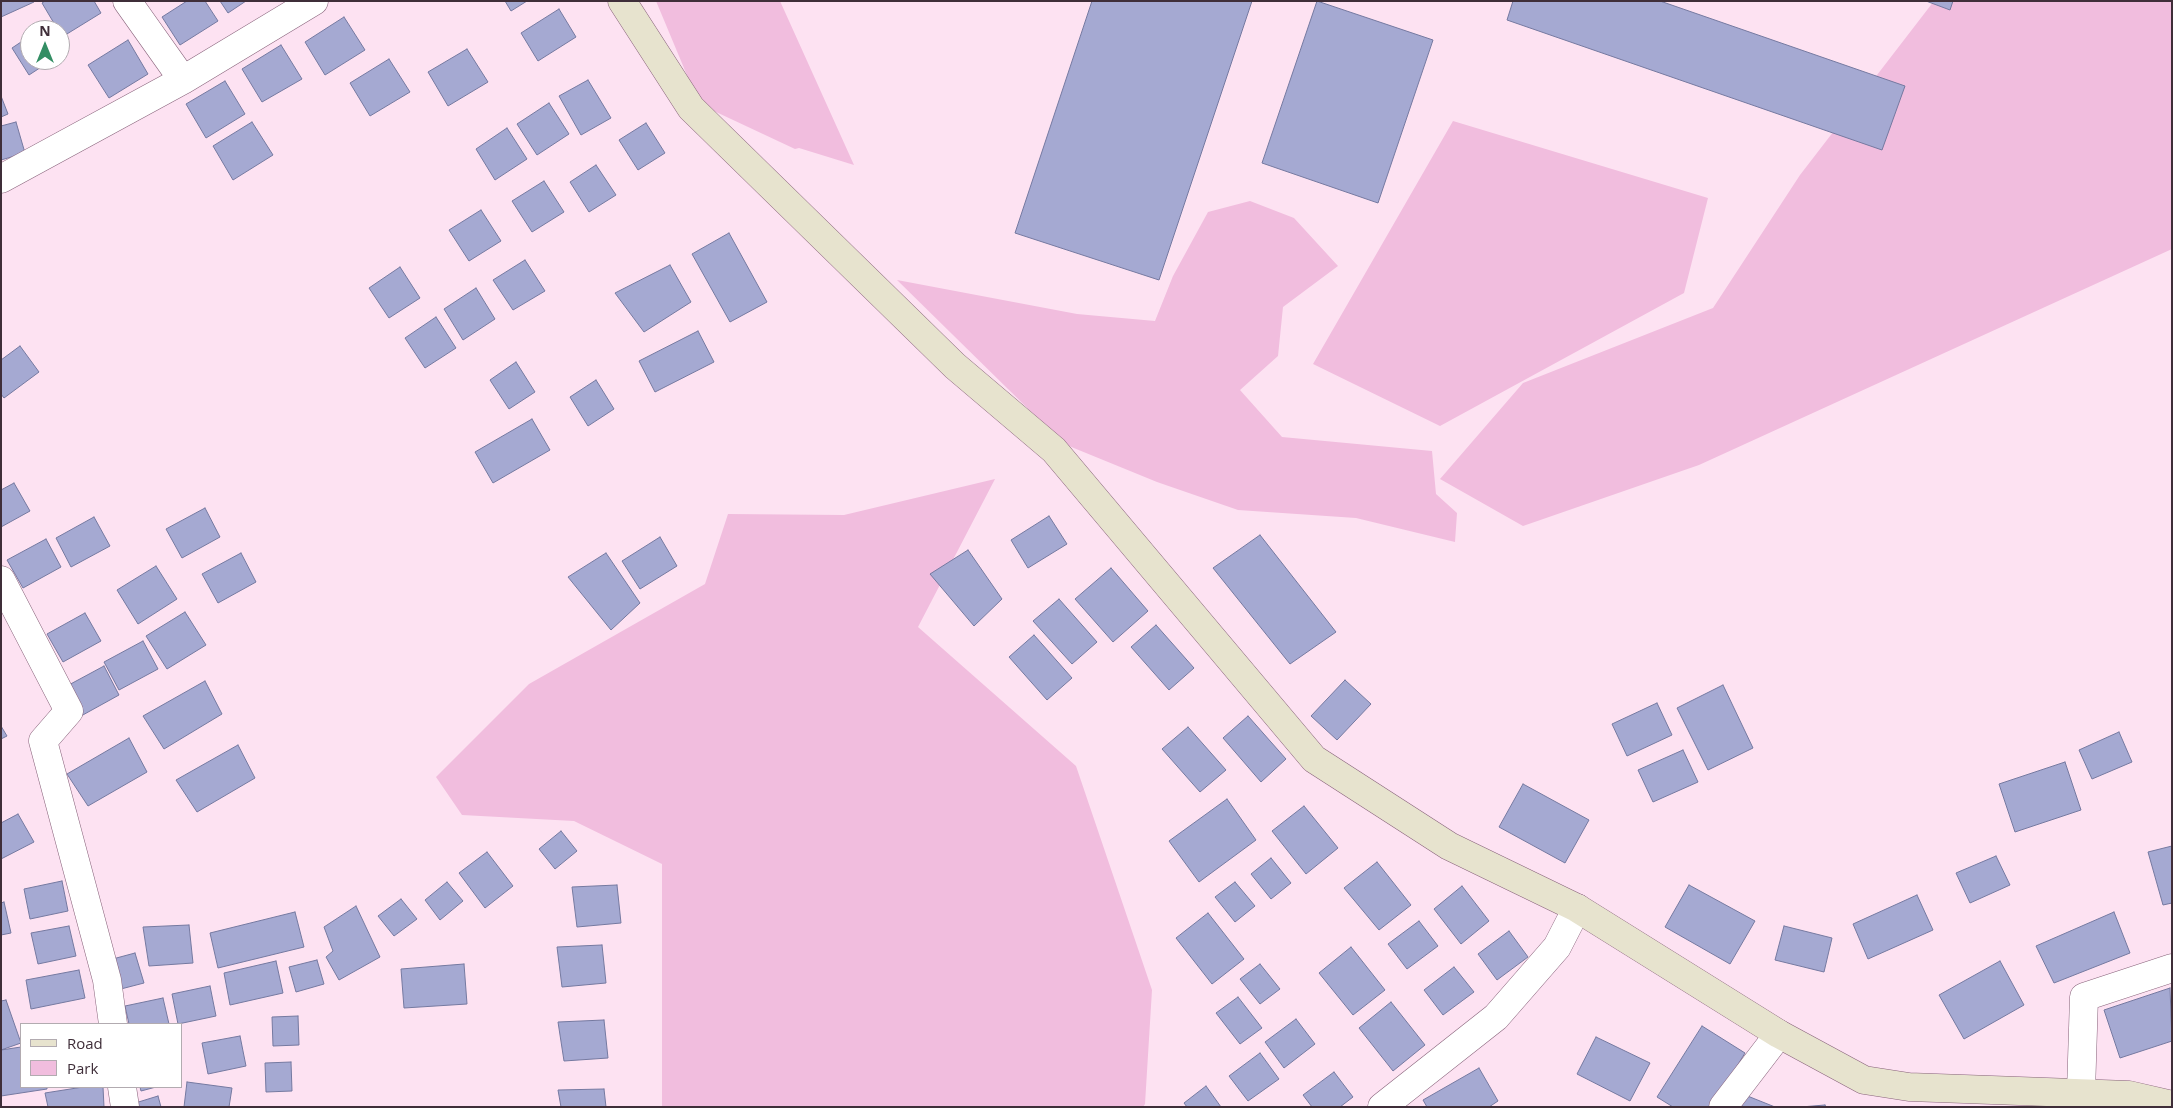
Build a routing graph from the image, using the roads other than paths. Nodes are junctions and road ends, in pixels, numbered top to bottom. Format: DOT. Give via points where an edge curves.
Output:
graph roads {
  1 [pos="127,1"];
  2 [pos="314,1"];
  3 [pos="622,1"];
  4 [pos="183,80"];
  5 [pos="1,179"];
  6 [pos="1,580"];
  7 [pos="1577,908"];
  8 [pos="2172,968"];
  9 [pos="113,1023"];
  10 [pos="1779,1034"];
  11 [pos="122,1088"];
  12 [pos="2082,1100"];
  13 [pos="2172,1104"];
  14 [pos="125,1107"];
  15 [pos="1382,1107"];
  16 [pos="1723,1107"];
  1 -- 4 [label="street"];
  2 -- 4 [label="street"];
  3 -- 7 [label="street" via="691,108 955,366 1054,450 1314,759 1448,846"];
  4 -- 5 [label="street"];
  6 -- 9 [label="street" via="69,711 43,741 107,980"];
  7 -- 10 [label="street"];
  7 -- 15 [label="street" via="1557,947 1496,1017"];
  8 -- 12 [label="street" via="2084,997"];
  10 -- 12 [label="street" via="1864,1080 1909,1088"];
  10 -- 16 [label="street"];
  11 -- 14 [label="street"];
  12 -- 13 [label="street" via="2129,1095"];
}
